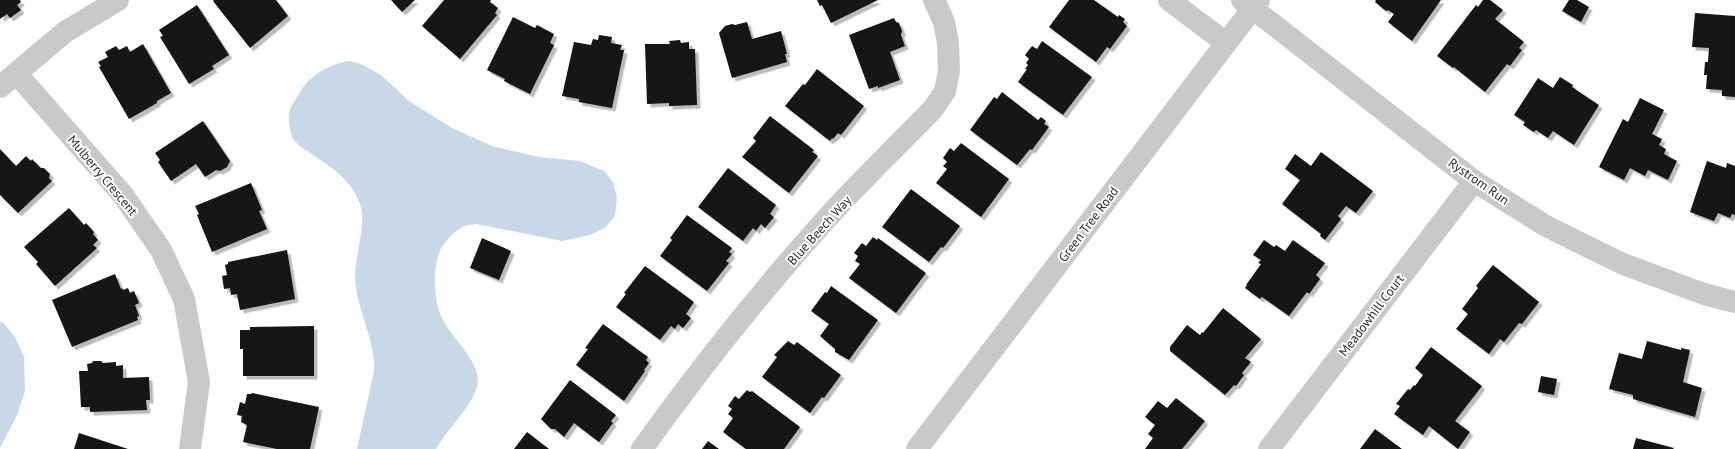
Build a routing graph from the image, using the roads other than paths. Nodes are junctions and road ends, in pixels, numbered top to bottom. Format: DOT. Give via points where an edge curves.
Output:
graph roads {
  1 [pos="118,0"];
  2 [pos="934,0"];
  3 [pos="1169,0"];
  4 [pos="1251,3"];
  5 [pos="1226,43"];
  6 [pos="8,80"];
  7 [pos="1474,181"];
  8 [pos="1735,302"];
  9 [pos="190,449"];
  10 [pos="642,449"];
  11 [pos="917,449"];
  12 [pos="1269,449"];
  1 -- 6 [label="street" via="66,32"];
  2 -- 10 [label="street, Blue Beech Way" via="944,22 948,43 949,70 945,91 933,109 840,205 751,307 691,381"];
  3 -- 5 [label="street"];
  4 -- 5 [label="street, Green Tree Road"];
  4 -- 7 [label="street, Rystrom Run"];
  5 -- 11 [label="street, Green Tree Road"];
  6 -- 9 [label="street, Mulberry Crescent" via="123,195 161,250 184,299 199,382"];
  7 -- 8 [label="street, Rystrom Run" via="1546,226 1623,264 1704,294"];
  7 -- 12 [label="street, Meadowhill Court"];
}
